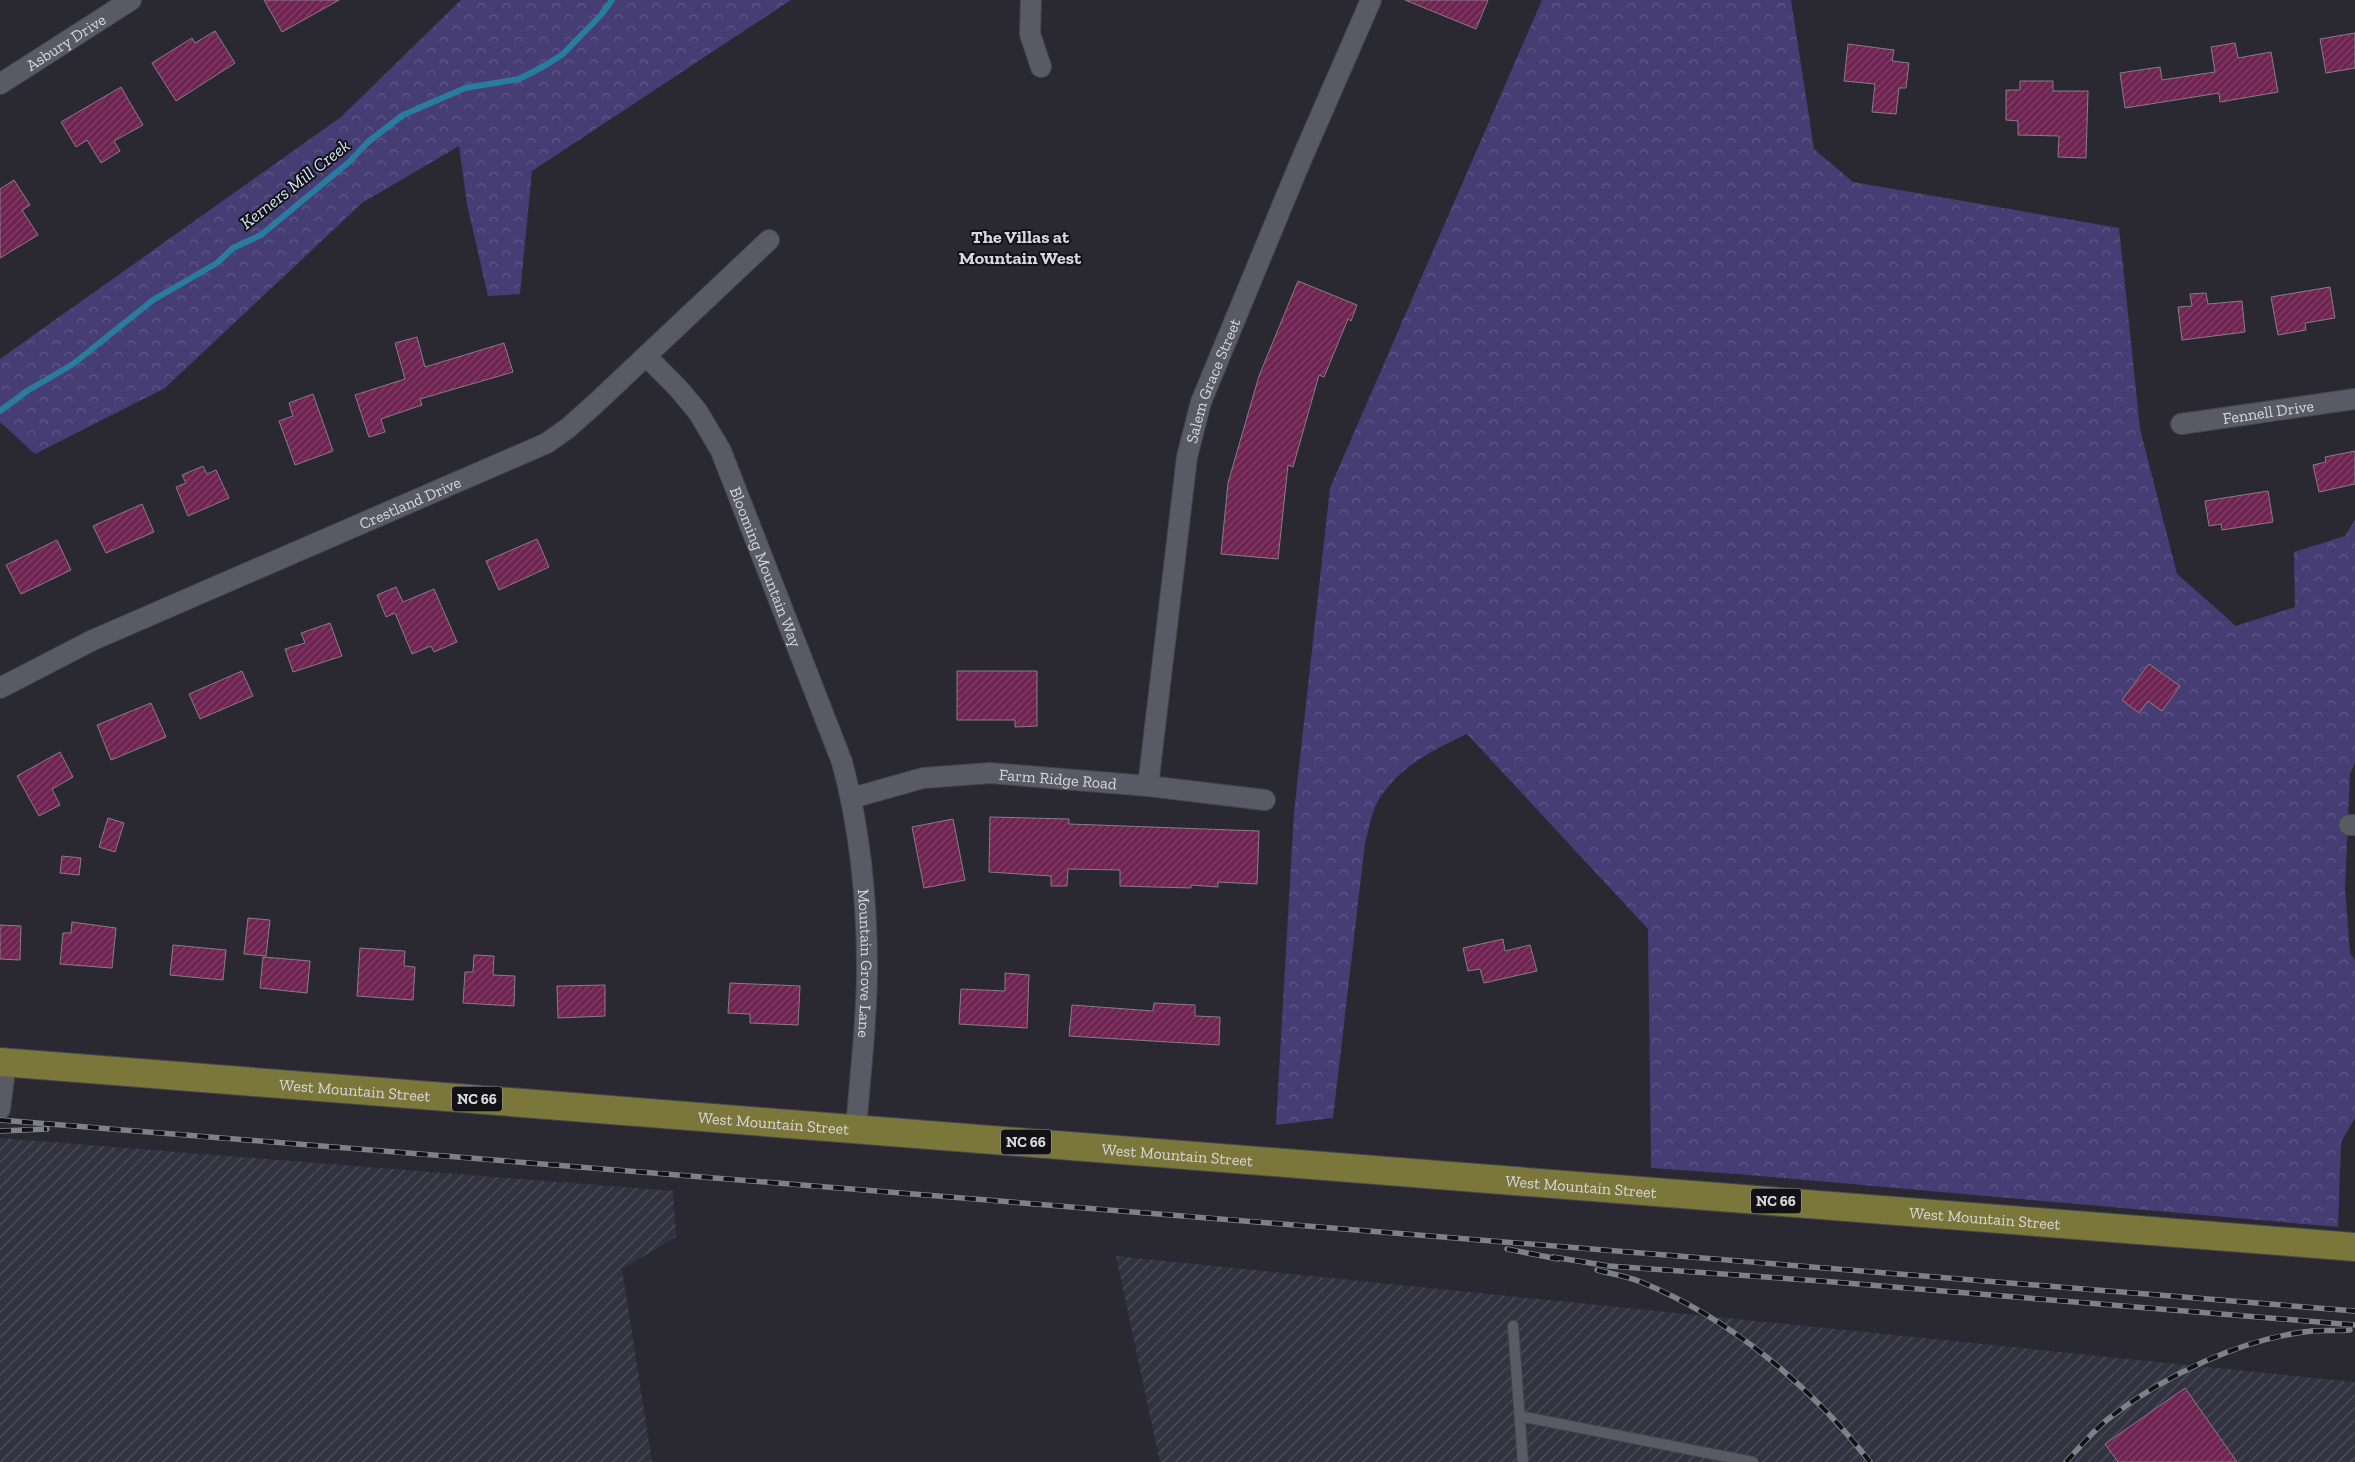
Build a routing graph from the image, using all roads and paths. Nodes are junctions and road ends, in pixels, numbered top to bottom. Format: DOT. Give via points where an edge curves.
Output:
graph roads {
  1 [pos="131,0"];
  2 [pos="1031,0"];
  3 [pos="1371,0"];
  4 [pos="1041,67"];
  5 [pos="0,84"];
  6 [pos="769,240"];
  7 [pos="646,356"];
  8 [pos="2355,398"];
  9 [pos="2180,424"];
  10 [pos="0,688"];
  11 [pos="1148,786"];
  12 [pos="852,798"];
  13 [pos="1265,800"];
  14 [pos="3,1062"];
  15 [pos="0,1109"];
  16 [pos="856,1129"];
  17 [pos="2355,1247"];
  18 [pos="1513,1326"];
  19 [pos="1520,1416"];
  20 [pos="1523,1462"];
  21 [pos="1753,1462"];
  1 -- 5 [label="street, Asbury Drive"];
  2 -- 4 [label="street" via="1030,34"];
  3 -- 11 [label="street, Salem Grace Street" via="1201,402 1187,457"];
  6 -- 7 [label="street, Crestland Drive"];
  7 -- 10 [label="street, Crestland Drive" via="568,428 547,443 93,640"];
  7 -- 12 [label="street, Blooming Mountain Way" via="698,412 721,452 842,762"];
  8 -- 9 [label="street, Fennell Drive"];
  11 -- 12 [label="street, Farm Ridge Road" via="990,772 923,778"];
  11 -- 13 [label="street, Farm Ridge Road"];
  12 -- 16 [label="street, Mountain Grove Lane" via="862,861 867,970"];
  14 -- 15 [label="street"];
  14 -- 16 [label="main road, West Mountain Street / NC 66"];
  16 -- 17 [label="main road, West Mountain Street / NC 66"];
  18 -- 19 [label="lane"];
  19 -- 20 [label="lane"];
  19 -- 21 [label="lane"];
}
